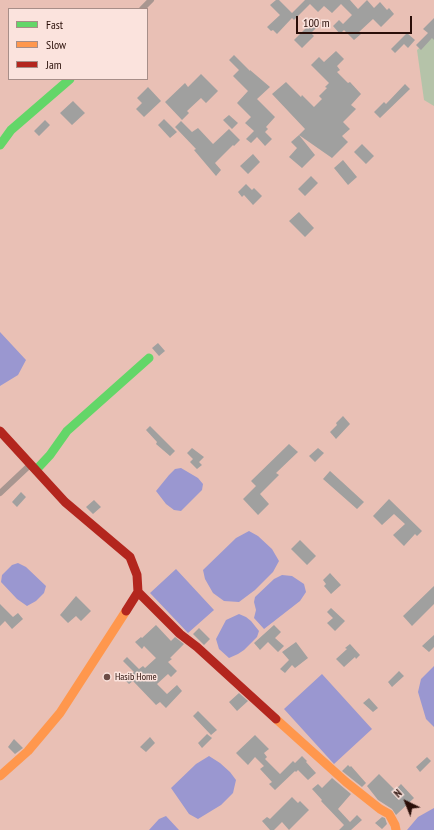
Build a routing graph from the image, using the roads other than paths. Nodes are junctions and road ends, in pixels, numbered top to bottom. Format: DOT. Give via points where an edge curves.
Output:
graph roads {
  1 [pos="151,0"];
  2 [pos="143,8"];
  3 [pos="69,80"];
  4 [pos="0,145"];
  5 [pos="149,358"];
  6 [pos="0,431"];
  7 [pos="34,467"];
  8 [pos="0,493"];
  9 [pos="138,592"];
  10 [pos="0,776"];
  11 [pos="396,830"];
  1 -- 2 [label="street"];
  3 -- 4 [label="street" via="11,130"];
  5 -- 7 [label="street" via="67,431 50,455"];
  6 -- 7 [label="street"];
  7 -- 8 [label="street"];
  7 -- 9 [label="street" via="66,502 130,557 137,575"];
  9 -- 10 [label="street" via="60,713 28,752"];
  9 -- 11 [label="street" via="180,634 346,782 389,814"];
}
